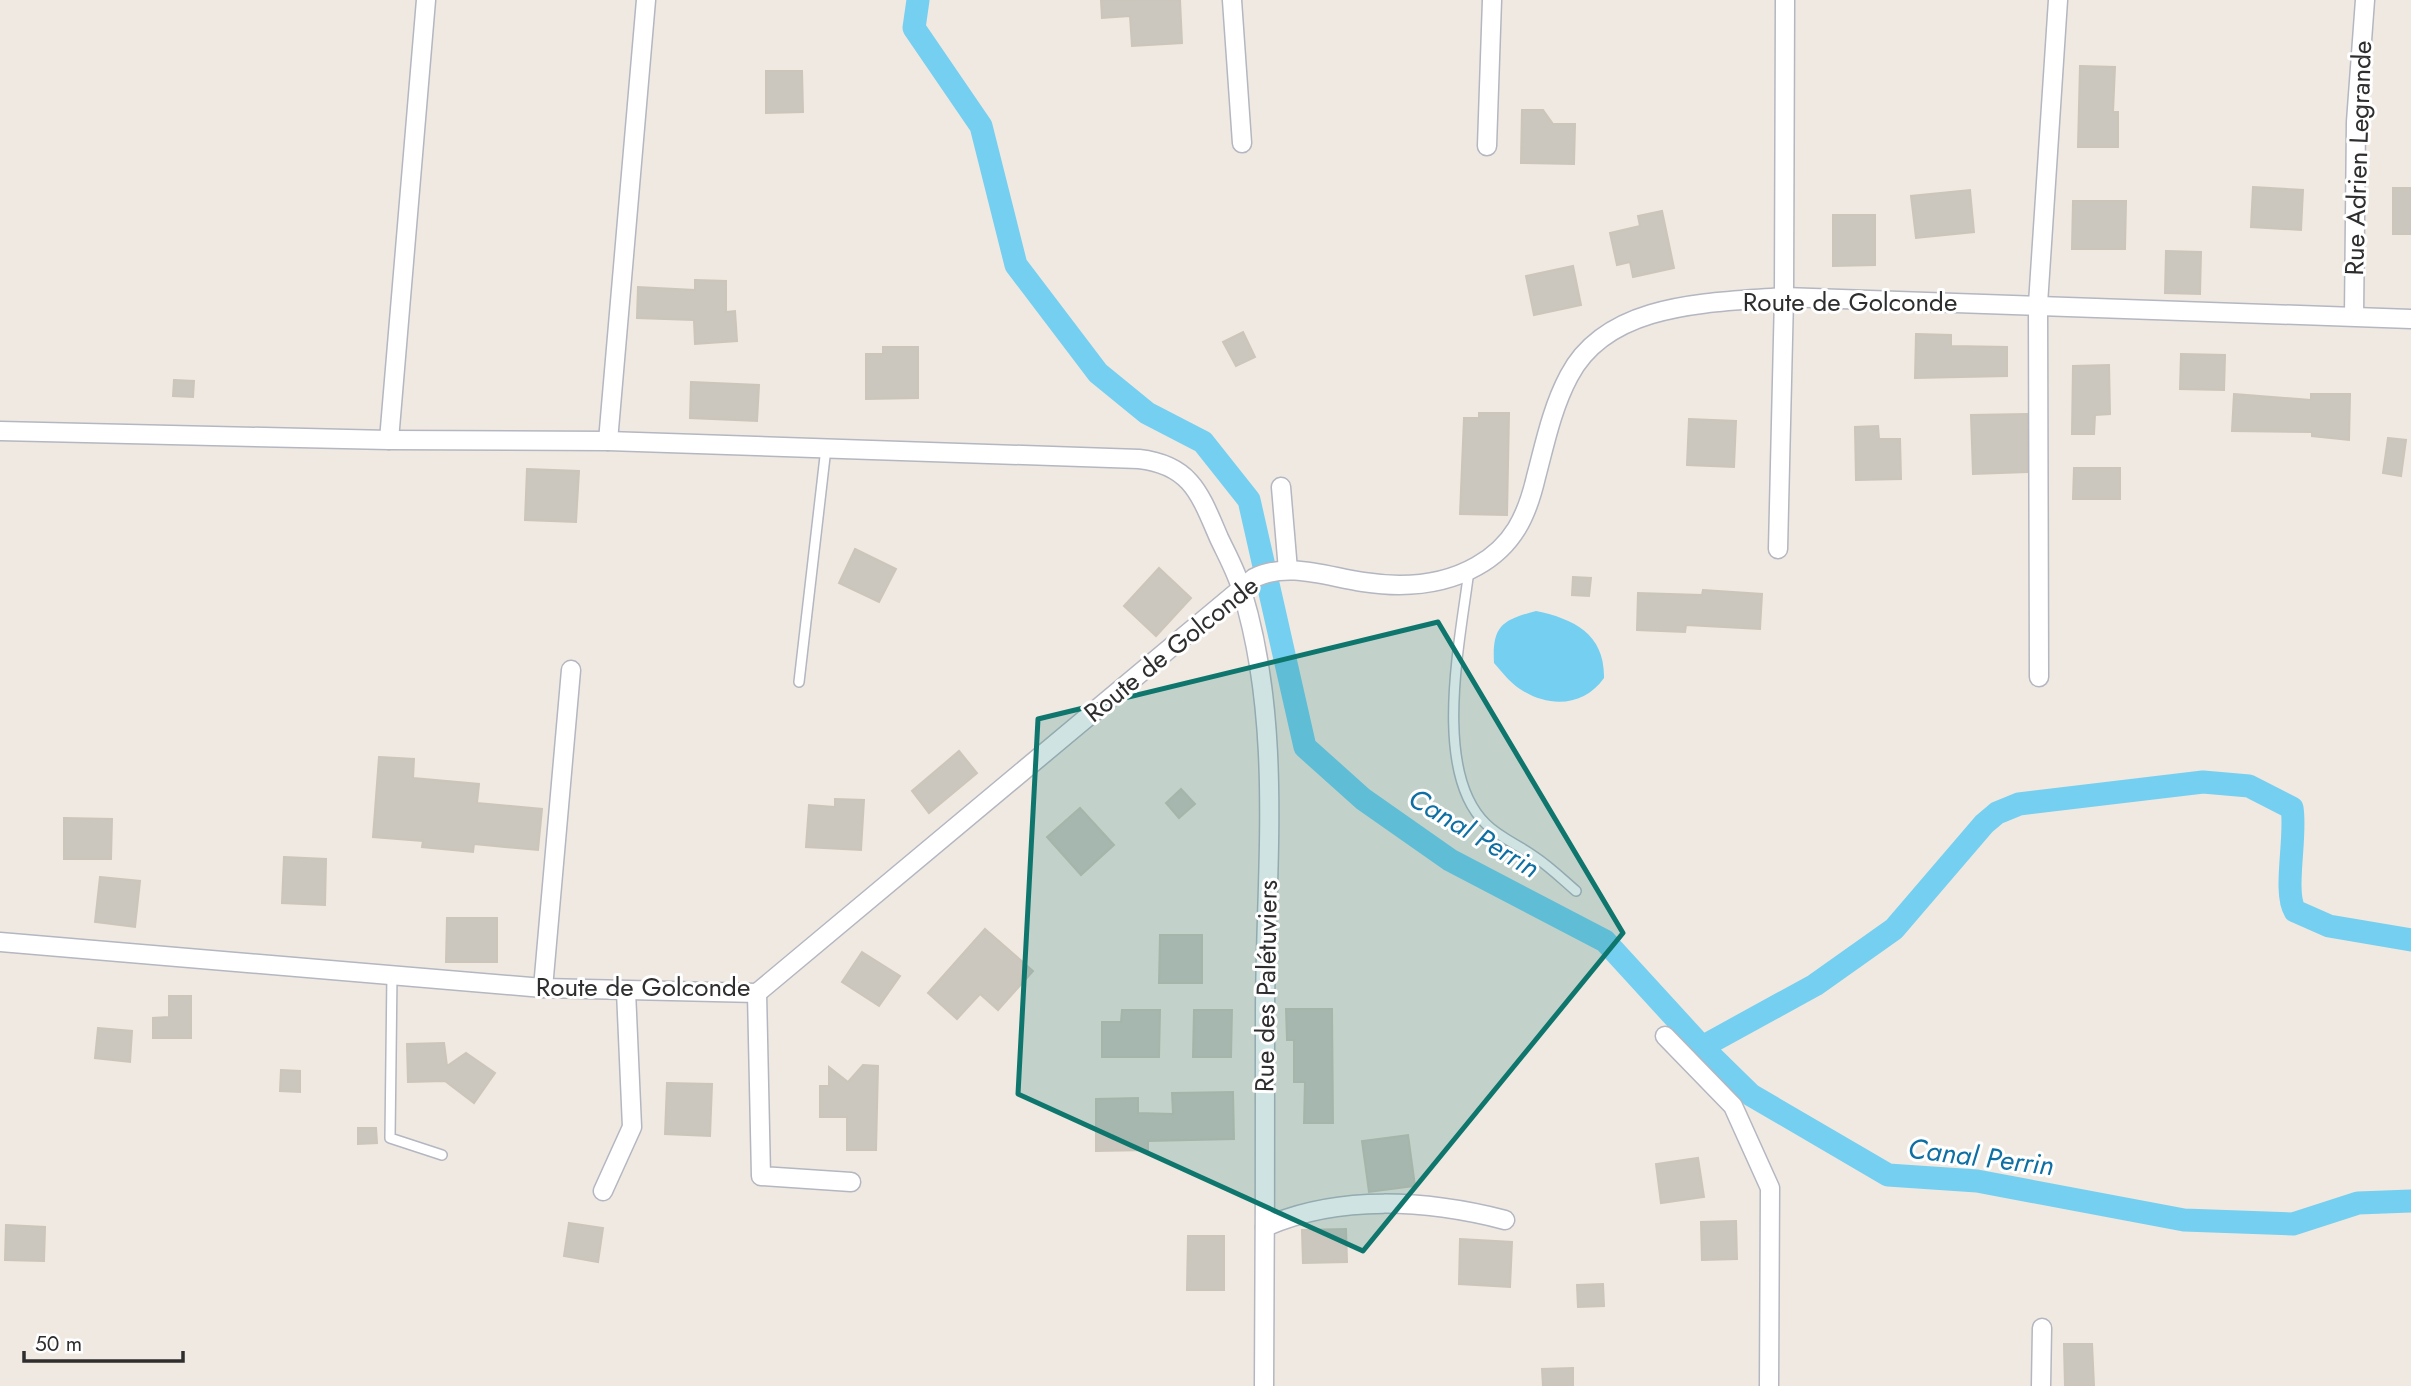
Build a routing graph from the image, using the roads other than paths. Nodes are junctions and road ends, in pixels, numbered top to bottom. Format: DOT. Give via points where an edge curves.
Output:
graph roads {
  1 [pos="426,0"];
  2 [pos="646,0"];
  3 [pos="1232,0"];
  4 [pos="1492,0"];
  5 [pos="1785,0"];
  6 [pos="2059,0"];
  7 [pos="2365,0"];
  8 [pos="1241,143"];
  9 [pos="1486,146"];
  10 [pos="1784,297"];
  11 [pos="2038,304"];
  12 [pos="2354,316"];
  13 [pos="2411,319"];
  14 [pos="0,430"];
  15 [pos="388,440"];
  16 [pos="608,441"];
  17 [pos="826,448"];
  18 [pos="1281,488"];
  19 [pos="1778,549"];
  20 [pos="1288,570"];
  21 [pos="1469,570"];
  22 [pos="1241,588"];
  23 [pos="571,670"];
  24 [pos="2039,677"];
  25 [pos="799,682"];
  26 [pos="1576,891"];
  27 [pos="0,942"];
  28 [pos="392,974"];
  29 [pos="543,988"];
  30 [pos="626,991"];
  31 [pos="757,993"];
  32 [pos="1665,1036"];
  33 [pos="442,1155"];
  34 [pos="851,1182"];
  35 [pos="603,1191"];
  36 [pos="1505,1220"];
  37 [pos="1265,1227"];
  38 [pos="2042,1328"];
  39 [pos="1264,1386"];
  40 [pos="1769,1386"];
  41 [pos="2041,1386"];
  1 -- 15 [label="street"];
  2 -- 16 [label="street"];
  3 -- 8 [label="street"];
  4 -- 9 [label="street"];
  5 -- 10 [label="street"];
  6 -- 11 [label="street"];
  7 -- 12 [label="street, Rue Adrien Legrande" via="2356,122"];
  10 -- 11 [label="street, Route de Golconde"];
  10 -- 19 [label="street"];
  10 -- 21 [label="street, Route de Golconde" via="1669,309 1623,326 1605,338 1570,373 1522,522 1512,539"];
  11 -- 12 [label="street, Route de Golconde"];
  11 -- 24 [label="street"];
  12 -- 13 [label="street, Route de Golconde"];
  14 -- 15 [label="street, Rue des Palétuviers"];
  15 -- 16 [label="street, Rue des Palétuviers"];
  16 -- 17 [label="street, Rue des Palétuviers"];
  17 -- 22 [label="street, Rue des Palétuviers" via="1120,458 1166,464 1197,490"];
  17 -- 25 [label="lane"];
  18 -- 20 [label="street"];
  20 -- 21 [label="street, Route de Golconde" via="1398,584 1425,584"];
  20 -- 22 [label="street, Route de Golconde" via="1263,574"];
  21 -- 26 [label="lane" via="1455,700 1462,782 1486,824"];
  22 -- 31 [label="street, Route de Golconde"];
  22 -- 37 [label="street, Rue des Palétuviers" via="1261,674 1268,744"];
  23 -- 29 [label="street"];
  27 -- 28 [label="street, Route de Golconde"];
  28 -- 29 [label="street, Route de Golconde"];
  28 -- 33 [label="lane" via="390,1138"];
  29 -- 30 [label="street, Route de Golconde"];
  30 -- 31 [label="street, Route de Golconde"];
  30 -- 35 [label="street" via="632,1127"];
  31 -- 34 [label="street" via="761,1176"];
  32 -- 40 [label="street" via="1732,1106 1770,1188"];
  36 -- 37 [label="street" via="1460,1209 1404,1204 1297,1213"];
  37 -- 39 [label="street, Rue des Palétuviers"];
  38 -- 41 [label="street"];
}
